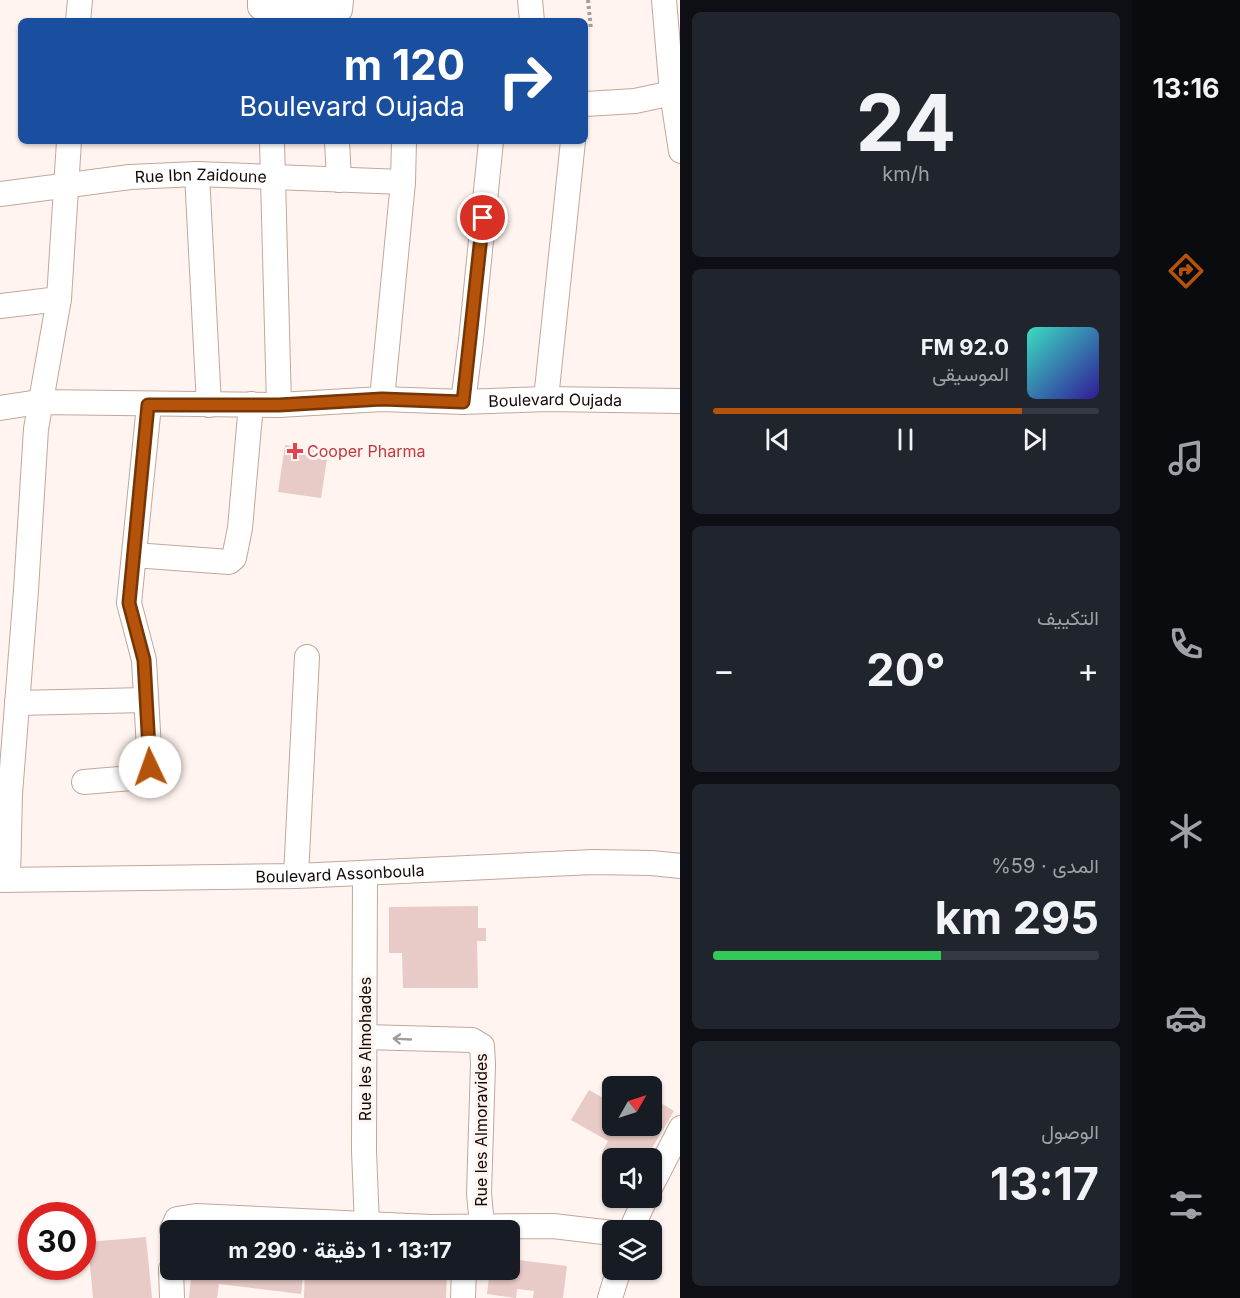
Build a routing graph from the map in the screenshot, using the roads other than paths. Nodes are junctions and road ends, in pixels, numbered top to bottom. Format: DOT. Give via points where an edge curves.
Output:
graph roads {
  1 [pos="80,0"];
  2 [pos="260,0"];
  3 [pos="530,0"];
  4 [pos="664,0"];
  5 [pos="340,5"];
  6 [pos="78,18"];
  7 [pos="532,18"];
  8 [pos="676,92"];
  9 [pos="588,104"];
  10 [pos="680,139"];
  11 [pos="69,144"];
  12 [pos="272,144"];
  13 [pos="337,144"];
  14 [pos="404,144"];
  15 [pos="491,144"];
  16 [pos="573,144"];
  17 [pos="197,174"];
  18 [pos="273,177"];
  19 [pos="339,180"];
  20 [pos="403,182"];
  21 [pos="67,186"];
  22 [pos="0,194"];
  23 [pos="59,298"];
  24 [pos="0,306"];
  25 [pos="382,399"];
  26 [pos="546,399"];
  27 [pos="680,401"];
  28 [pos="39,402"];
  29 [pos="463,402"];
  30 [pos="251,404"];
  31 [pos="148,405"];
  32 [pos="209,405"];
  33 [pos="279,405"];
  34 [pos="0,408"];
  35 [pos="134,555"];
  36 [pos="307,657"];
  37 [pos="145,700"];
  38 [pos="17,703"];
  39 [pos="84,782"];
  40 [pos="680,866"];
  41 [pos="365,873"];
  42 [pos="296,876"];
  43 [pos="4,880"];
  44 [pos="365,1037"];
  45 [pos="680,1130"];
  46 [pos="662,1165"];
  47 [pos="177,1220"];
  48 [pos="287,1220"];
  49 [pos="366,1220"];
  50 [pos="472,1220"];
  51 [pos="520,1226"];
  52 [pos="602,1232"];
  53 [pos="171,1280"];
  54 [pos="464,1280"];
  55 [pos="616,1280"];
  56 [pos="172,1298"];
  57 [pos="463,1298"];
  58 [pos="610,1298"];
  1 -- 6 [label="street"];
  2 -- 5 [label="street" via="265,11"];
  3 -- 7 [label="street"];
  4 -- 8 [label="street"];
  8 -- 9 [label="street" via="635,101"];
  8 -- 10 [label="street"];
  11 -- 21 [label="street"];
  12 -- 18 [label="street"];
  13 -- 19 [label="street"];
  14 -- 20 [label="street"];
  15 -- 29 [label="street"];
  16 -- 26 [label="street"];
  17 -- 18 [label="street, Rue Ibn Zaidoune"];
  17 -- 21 [label="street, Rue Ibn Zaidoune" via="130,177"];
  17 -- 32 [label="street"];
  18 -- 19 [label="street, Rue Ibn Zaidoune"];
  18 -- 33 [label="street"];
  19 -- 20 [label="street, Rue Ibn Zaidoune"];
  20 -- 25 [label="street"];
  21 -- 22 [label="street, Rue Ibn Zaidoune"];
  21 -- 23 [label="street"];
  23 -- 24 [label="street"];
  23 -- 28 [label="street"];
  25 -- 29 [label="street, Boulevard Oujada"];
  25 -- 33 [label="street, Boulevard Oujada"];
  26 -- 27 [label="street, Boulevard Oujada"];
  26 -- 29 [label="street, Boulevard Oujada"];
  28 -- 31 [label="street, Boulevard Oujada"];
  28 -- 34 [label="street, Boulevard Oujada"];
  28 -- 38 [label="street"];
  30 -- 32 [label="street, Boulevard Oujada"];
  30 -- 33 [label="street, Boulevard Oujada"];
  30 -- 35 [label="street" via="234,558 229,561"];
  31 -- 32 [label="street, Boulevard Oujada"];
  31 -- 35 [label="street"];
  35 -- 37 [label="street" via="129,603 144,660"];
  36 -- 42 [label="street"];
  37 -- 38 [label="street"];
  37 -- 39 [label="street" via="150,767 147,774"];
  38 -- 43 [label="street"];
  40 -- 41 [label="street, Boulevard Assonboula" via="593,862"];
  41 -- 42 [label="street, Boulevard Assonboula"];
  41 -- 44 [label="street, Rue les Almohades"];
  42 -- 43 [label="street, Boulevard Assonboula"];
  44 -- 49 [label="street, Rue les Almohades"];
  50 -- 44 [label="street, Rue les Almoravides, one-way" via="479,1185 482,1046 472,1040"];
  45 -- 46 [label="street"];
  47 -- 48 [label="street" via="187,1216"];
  51 -- 52 [label="street"];
  53 -- 56 [label="street"];
  54 -- 57 [label="street"];
  55 -- 58 [label="street"];
}
